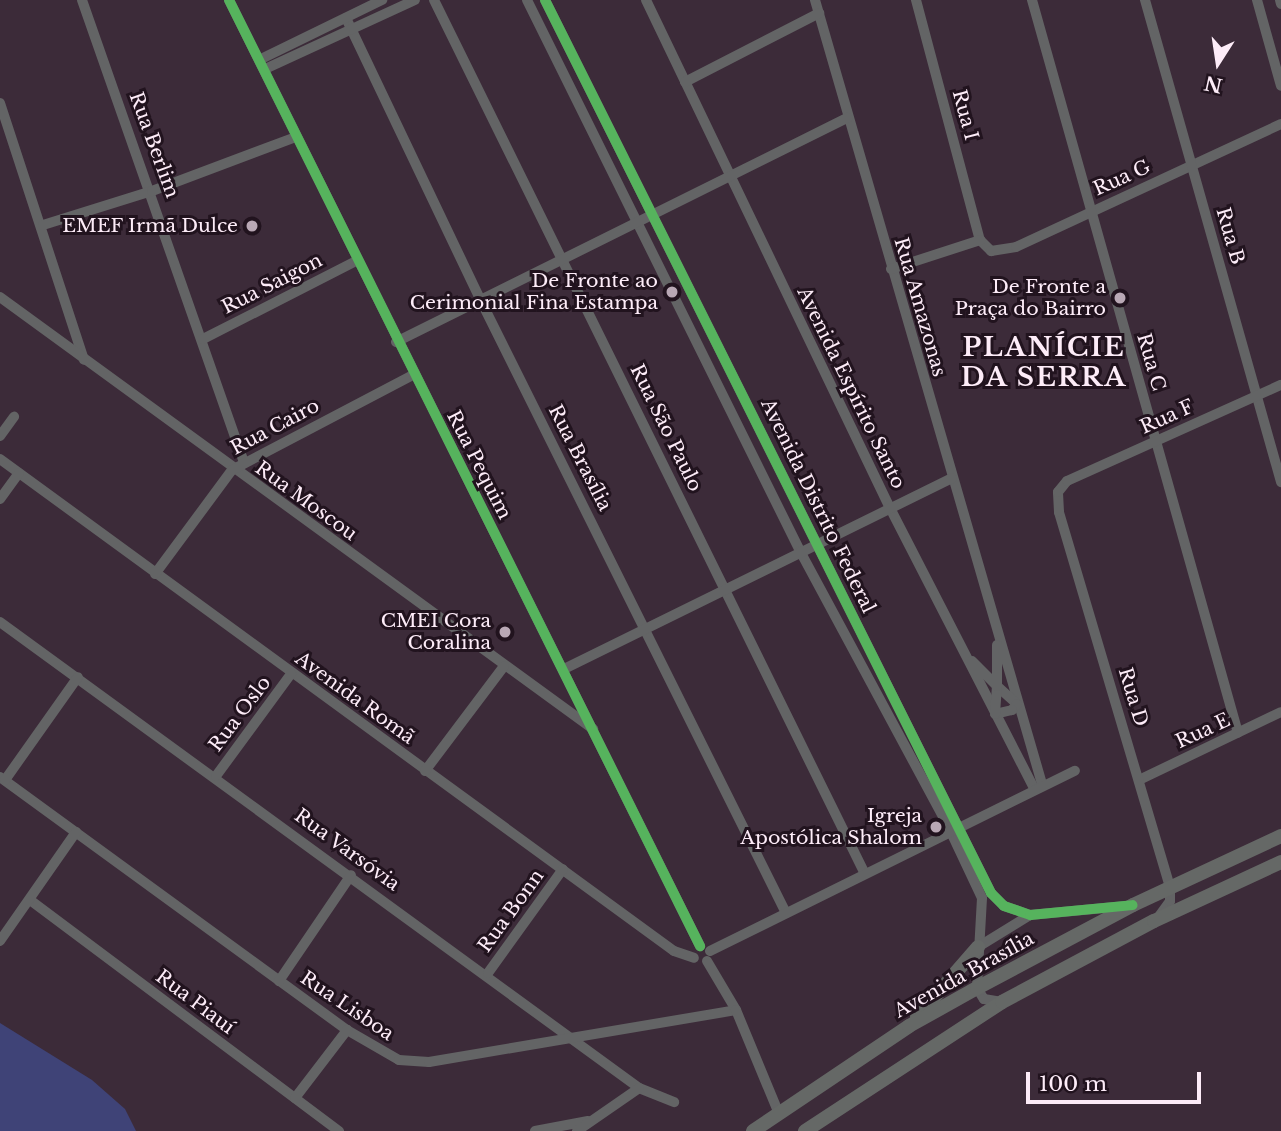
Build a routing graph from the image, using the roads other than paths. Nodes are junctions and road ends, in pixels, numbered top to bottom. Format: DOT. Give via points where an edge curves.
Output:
graph roads {
  1 [pos="82,0"];
  2 [pos="229,0"];
  3 [pos="382,0"];
  4 [pos="415,0"];
  5 [pos="434,0"];
  6 [pos="527,0"];
  7 [pos="545,0"];
  8 [pos="646,0"];
  9 [pos="815,0"];
  10 [pos="916,0"];
  11 [pos="1032,0"];
  12 [pos="1145,0"];
  13 [pos="1257,0"];
  14 [pos="819,13"];
  15 [pos="346,18"];
  16 [pos="351,29"];
  17 [pos="263,64"];
  18 [pos="685,82"];
  19 [pos="1281,86"];
  20 [pos="0,103"];
  21 [pos="847,118"];
  22 [pos="1281,124"];
  23 [pos="296,137"];
  24 [pos="1192,166"];
  25 [pos="728,174"];
  26 [pos="152,191"];
  27 [pos="653,212"];
  28 [pos="1090,212"];
  29 [pos="639,220"];
  30 [pos="43,225"];
  31 [pos="980,240"];
  32 [pos="563,258"];
  33 [pos="356,261"];
  34 [pos="891,269"];
  35 [pos="0,297"];
  36 [pos="480,299"];
  37 [pos="203,339"];
  38 [pos="396,341"];
  39 [pos="84,361"];
  40 [pos="413,375"];
  41 [pos="1281,385"];
  42 [pos="1256,396"];
  43 [pos="14,417"];
  44 [pos="0,436"];
  45 [pos="1156,442"];
  46 [pos="0,459"];
  47 [pos="244,462"];
  48 [pos="232,470"];
  49 [pos="19,473"];
  50 [pos="951,478"];
  51 [pos="1068,481"];
  52 [pos="1281,482"];
  53 [pos="0,499"];
  54 [pos="889,506"];
  55 [pos="816,542"];
  56 [pos="800,551"];
  57 [pos="155,575"];
  58 [pos="726,590"];
  59 [pos="0,622"];
  60 [pos="648,629"];
  61 [pos="998,633"];
  62 [pos="964,654"];
  63 [pos="504,666"];
  64 [pos="564,669"];
  65 [pos="292,674"];
  66 [pos="78,677"];
  67 [pos="997,685"];
  68 [pos="1017,704"];
  69 [pos="1281,712"];
  70 [pos="995,714"];
  71 [pos="594,730"];
  72 [pos="1238,733"];
  73 [pos="425,771"];
  74 [pos="1075,771"];
  75 [pos="216,776"];
  76 [pos="2,778"];
  77 [pos="1139,780"];
  78 [pos="1038,786"];
  79 [pos="954,828"];
  80 [pos="76,832"];
  81 [pos="1281,836"];
  82 [pos="1281,862"];
  83 [pos="563,869"];
  84 [pos="864,872"];
  85 [pos="351,875"];
  86 [pos="1170,887"];
  87 [pos="30,900"];
  88 [pos="1133,905"];
  89 [pos="786,913"];
  90 [pos="1030,915"];
  91 [pos="1154,921"];
  92 [pos="0,940"];
  93 [pos="978,947"];
  94 [pos="706,953"];
  95 [pos="488,973"];
  96 [pos="279,981"];
  97 [pos="976,988"];
  98 [pos="1003,1002"];
  99 [pos="736,1010"];
  100 [pos="909,1026"];
  101 [pos="347,1030"];
  102 [pos="575,1039"];
  103 [pos="639,1088"];
  104 [pos="295,1098"];
  105 [pos="674,1102"];
  106 [pos="779,1114"];
  107 [pos="596,1120"];
  108 [pos="339,1131"];
  109 [pos="535,1131"];
  110 [pos="578,1131"];
  111 [pos="753,1131"];
  112 [pos="804,1131"];
  1 -- 26 [label="street, Rua Berlim"];
  2 -- 17 [label="street, Rua Pequim"];
  3 -- 15 [label="street"];
  4 -- 16 [label="street"];
  5 -- 32 [label="street, Rua São Paulo"];
  6 -- 29 [label="street, Avenida Distrito Federal"];
  7 -- 27 [label="street, Avenida Distrito Federal"];
  8 -- 18 [label="street, Avenida Espírito Santo"];
  9 -- 14 [label="street, Rua Amazonas"];
  10 -- 31 [label="street, Rua I"];
  11 -- 28 [label="street, Rua C"];
  12 -- 24 [label="street, Rua B"];
  13 -- 19 [label="street"];
  14 -- 18 [label="street"];
  14 -- 21 [label="street, Rua Amazonas"];
  15 -- 16 [label="street, Rua Brasília"];
  15 -- 17 [label="street"];
  16 -- 17 [label="street"];
  16 -- 36 [label="street, Rua Brasília"];
  17 -- 23 [label="street, Rua Pequim"];
  18 -- 25 [label="street, Avenida Espírito Santo"];
  20 -- 30 [label="street"];
  21 -- 25 [label="street"];
  21 -- 34 [label="street, Rua Amazonas"];
  22 -- 24 [label="street, Rua G"];
  23 -- 26 [label="street"];
  23 -- 33 [label="street, Rua Pequim"];
  24 -- 28 [label="street, Rua G"];
  24 -- 42 [label="street, Rua B"];
  25 -- 27 [label="street"];
  25 -- 54 [label="street, Avenida Espírito Santo"];
  26 -- 30 [label="street"];
  26 -- 37 [label="street, Rua Berlim"];
  27 -- 29 [label="street"];
  27 -- 55 [label="street, Avenida Distrito Federal"];
  28 -- 31 [label="street, Rua G" via="1003,252 991,251"];
  28 -- 45 [label="street, Rua C"];
  29 -- 32 [label="street"];
  29 -- 56 [label="street, Avenida Distrito Federal"];
  30 -- 39 [label="street"];
  31 -- 34 [label="street"];
  32 -- 36 [label="street"];
  32 -- 58 [label="street, Rua São Paulo"];
  33 -- 37 [label="street, Rua Saigon"];
  33 -- 38 [label="street, Rua Pequim"];
  34 -- 50 [label="street, Rua Amazonas"];
  35 -- 39 [label="street, Rua Moscou"];
  36 -- 38 [label="street"];
  36 -- 60 [label="street, Rua Brasília"];
  37 -- 47 [label="street, Rua Berlim"];
  38 -- 40 [label="street, Rua Pequim"];
  39 -- 48 [label="street, Rua Moscou"];
  40 -- 47 [label="street, Rua Cairo"];
  40 -- 64 [label="street, Rua Pequim"];
  41 -- 42 [label="street, Rua F"];
  42 -- 45 [label="street, Rua F"];
  42 -- 52 [label="street, Rua B"];
  43 -- 44 [label="street"];
  45 -- 51 [label="street, Rua F"];
  45 -- 72 [label="street, Rua C"];
  46 -- 49 [label="street, Avenida Romã"];
  47 -- 48 [label="street, Rua Cairo"];
  48 -- 57 [label="street, Rua Cairo"];
  48 -- 63 [label="street, Rua Moscou"];
  49 -- 53 [label="street"];
  49 -- 57 [label="street, Avenida Romã"];
  50 -- 54 [label="street"];
  50 -- 61 [label="street, Rua Amazonas"];
  51 -- 77 [label="street, Rua D" via="1058,492 1059,512"];
  54 -- 55 [label="street"];
  54 -- 62 [label="street, Avenida Espírito Santo"];
  55 -- 56 [label="street"];
  55 -- 79 [label="street, Avenida Distrito Federal"];
  56 -- 58 [label="street"];
  56 -- 79 [label="street, Avenida Distrito Federal"];
  57 -- 65 [label="street, Avenida Romã"];
  58 -- 60 [label="street"];
  58 -- 84 [label="street, Rua São Paulo"];
  59 -- 66 [label="street, Rua Varsóvia"];
  60 -- 64 [label="street"];
  60 -- 89 [label="street, Rua Brasília"];
  61 -- 67 [label="street"];
  61 -- 68 [label="street, Rua Amazonas"];
  62 -- 67 [label="street"];
  62 -- 70 [label="street, Avenida Espírito Santo"];
  63 -- 71 [label="street, Rua Moscou"];
  63 -- 73 [label="street"];
  64 -- 71 [label="street, Rua Pequim"];
  65 -- 73 [label="street, Avenida Romã"];
  65 -- 75 [label="street, Rua Oslo"];
  66 -- 75 [label="street, Rua Varsóvia"];
  66 -- 76 [label="street"];
  67 -- 68 [label="street"];
  67 -- 70 [label="street"];
  68 -- 70 [label="street" via="1009,712"];
  68 -- 78 [label="street, Rua Amazonas"];
  69 -- 72 [label="street, Rua E"];
  70 -- 78 [label="street, Avenida Espírito Santo"];
  71 -- 94 [label="street, Rua Pequim"];
  72 -- 77 [label="street, Rua E"];
  73 -- 83 [label="street, Avenida Romã"];
  74 -- 78 [label="street"];
  75 -- 85 [label="street, Rua Varsóvia"];
  76 -- 80 [label="street, Rua Lisboa"];
  77 -- 86 [label="street, Rua D"];
  78 -- 79 [label="street"];
  79 -- 84 [label="street"];
  79 -- 90 [label="street, Avenida Distrito Federal" via="991,892 1004,906"];
  79 -- 93 [label="street, Avenida Distrito Federal" via="982,898"];
  80 -- 87 [label="street"];
  80 -- 96 [label="street, Rua Lisboa"];
  81 -- 86 [label="street, Avenida Brasília"];
  82 -- 91 [label="street"];
  83 -- 94 [label="street, Avenida Romã" via="674,951 694,958"];
  83 -- 95 [label="street, Rua Bonn"];
  84 -- 89 [label="street"];
  85 -- 95 [label="street, Rua Varsóvia"];
  85 -- 96 [label="street"];
  86 -- 88 [label="street, Avenida Brasília"];
  86 -- 91 [label="street" via="1169,904"];
  87 -- 92 [label="street"];
  87 -- 104 [label="street, Rua Piauí"];
  88 -- 90 [label="street"];
  88 -- 97 [label="street, Avenida Brasília"];
  89 -- 94 [label="street"];
  90 -- 93 [label="street"];
  91 -- 98 [label="street"];
  93 -- 97 [label="street, Avenida Distrito Federal"];
  93 -- 100 [label="street"];
  94 -- 99 [label="street, Rua Pequim"];
  95 -- 102 [label="street, Rua Varsóvia"];
  96 -- 101 [label="street, Rua Lisboa"];
  97 -- 98 [label="street" via="984,999"];
  97 -- 100 [label="street, Avenida Brasília"];
  98 -- 112 [label="street"];
  99 -- 102 [label="street, Rua Lisboa"];
  99 -- 106 [label="street, Rua Pequim"];
  100 -- 106 [label="street, Avenida Brasília"];
  101 -- 102 [label="street, Rua Lisboa" via="387,1055 418,1062"];
  101 -- 104 [label="street"];
  102 -- 103 [label="street, Rua Varsóvia"];
  103 -- 105 [label="street, Rua Varsóvia"];
  103 -- 107 [label="street"];
  104 -- 108 [label="street, Rua Piauí"];
  106 -- 111 [label="street, Avenida Brasília"];
  107 -- 109 [label="street"];
  107 -- 110 [label="street"];
}
